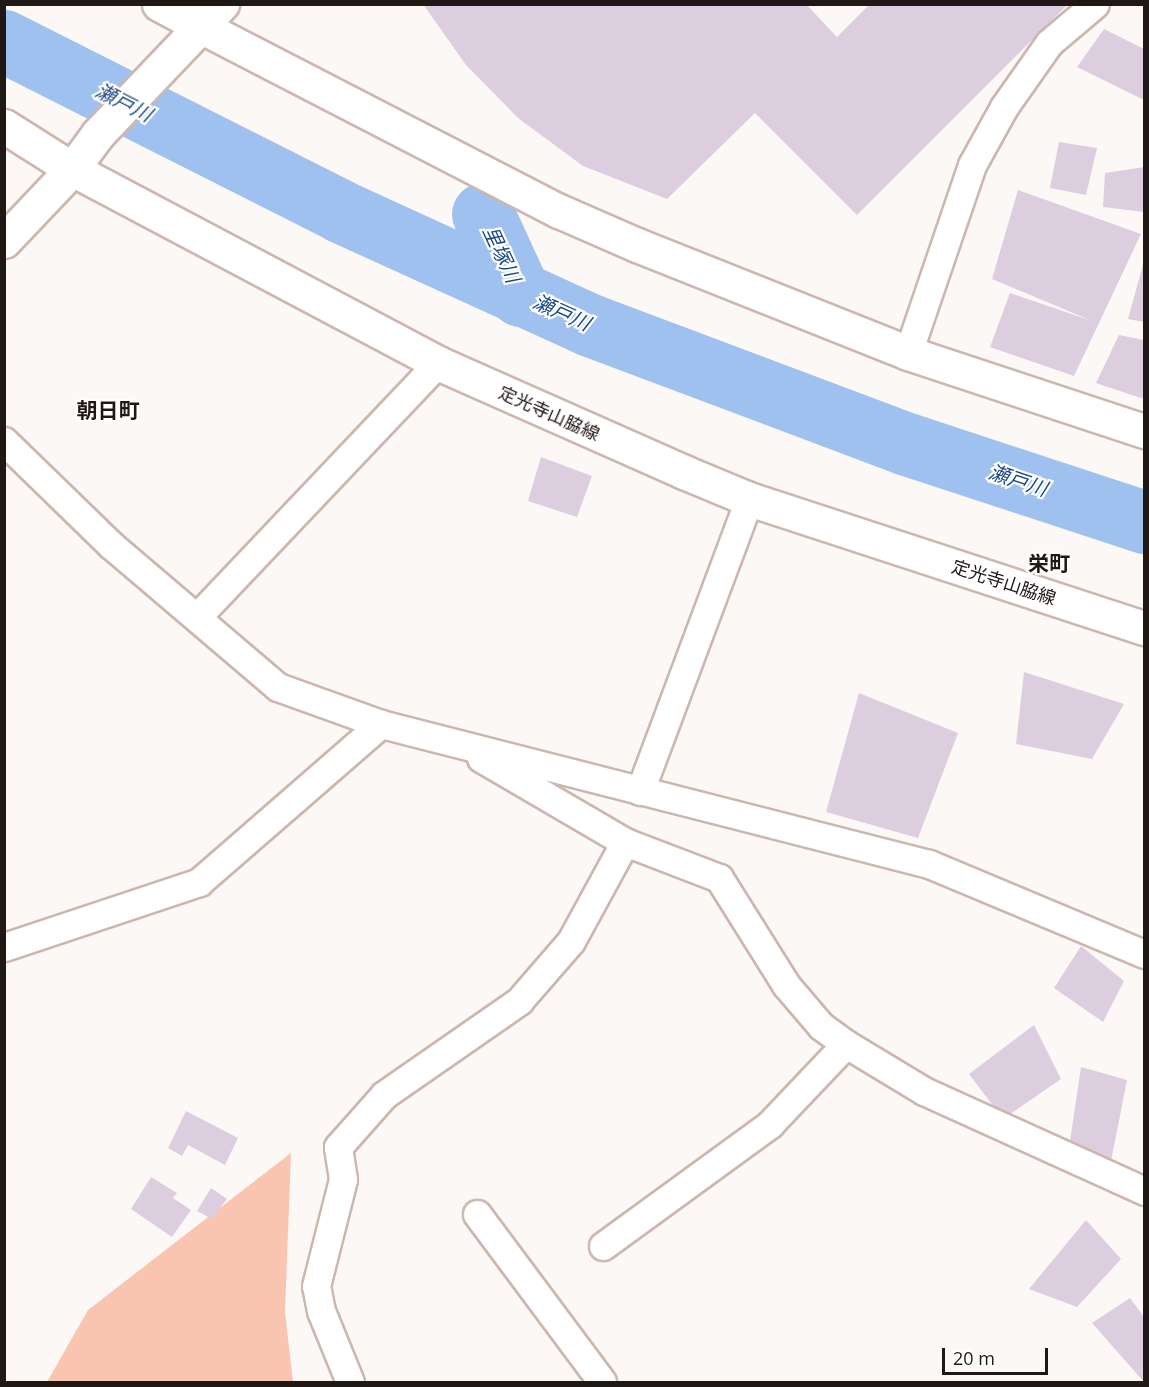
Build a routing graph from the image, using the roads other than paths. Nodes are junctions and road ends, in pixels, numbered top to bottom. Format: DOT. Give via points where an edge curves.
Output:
graph roads {
  1 [pos="159,4"];
  2 [pos="1095,4"];
  3 [pos="211,15"];
  4 [pos="4,126"];
  5 [pos="72,169"];
  6 [pos="4,241"];
  7 [pos="908,353"];
  8 [pos="438,363"];
  9 [pos="1144,431"];
  10 [pos="4,441"];
  11 [pos="749,499"];
  12 [pos="197,617"];
  13 [pos="1144,628"];
  14 [pos="381,724"];
  15 [pos="449,740"];
  16 [pos="640,792"];
  17 [pos="625,842"];
  18 [pos="4,947"];
  19 [pos="1144,954"];
  20 [pos="846,1044"];
  21 [pos="1144,1191"];
  22 [pos="477,1214"];
  23 [pos="603,1246"];
  24 [pos="350,1383"];
  25 [pos="602,1383"];
  1 -- 3 [label="main road"];
  2 -- 7 [label="street" via="1049,43 1004,107 972,165"];
  3 -- 5 [label="main road" via="98,134"];
  3 -- 7 [label="main road" via="559,211"];
  4 -- 5 [label="main road, 定光寺山脇線"];
  5 -- 6 [label="main road"];
  5 -- 8 [label="main road, 定光寺山脇線"];
  7 -- 9 [label="main road"];
  8 -- 11 [label="main road, 定光寺山脇線"];
  8 -- 12 [label="street"];
  10 -- 12 [label="street" via="111,545"];
  11 -- 13 [label="main road, 定光寺山脇線"];
  11 -- 16 [label="street"];
  12 -- 14 [label="street" via="278,687"];
  14 -- 15 [label="street"];
  14 -- 18 [label="street" via="199,882"];
  15 -- 16 [label="street"];
  15 -- 17 [label="street"];
  16 -- 19 [label="street" via="929,864"];
  17 -- 20 [label="street" via="719,878 786,985 821,1026"];
  17 -- 24 [label="street" via="571,941 519,1001 384,1095 338,1147 343,1179 316,1286 321,1311"];
  20 -- 21 [label="street" via="924,1091"];
  20 -- 23 [label="street" via="770,1124"];
  22 -- 25 [label="street"];
}
